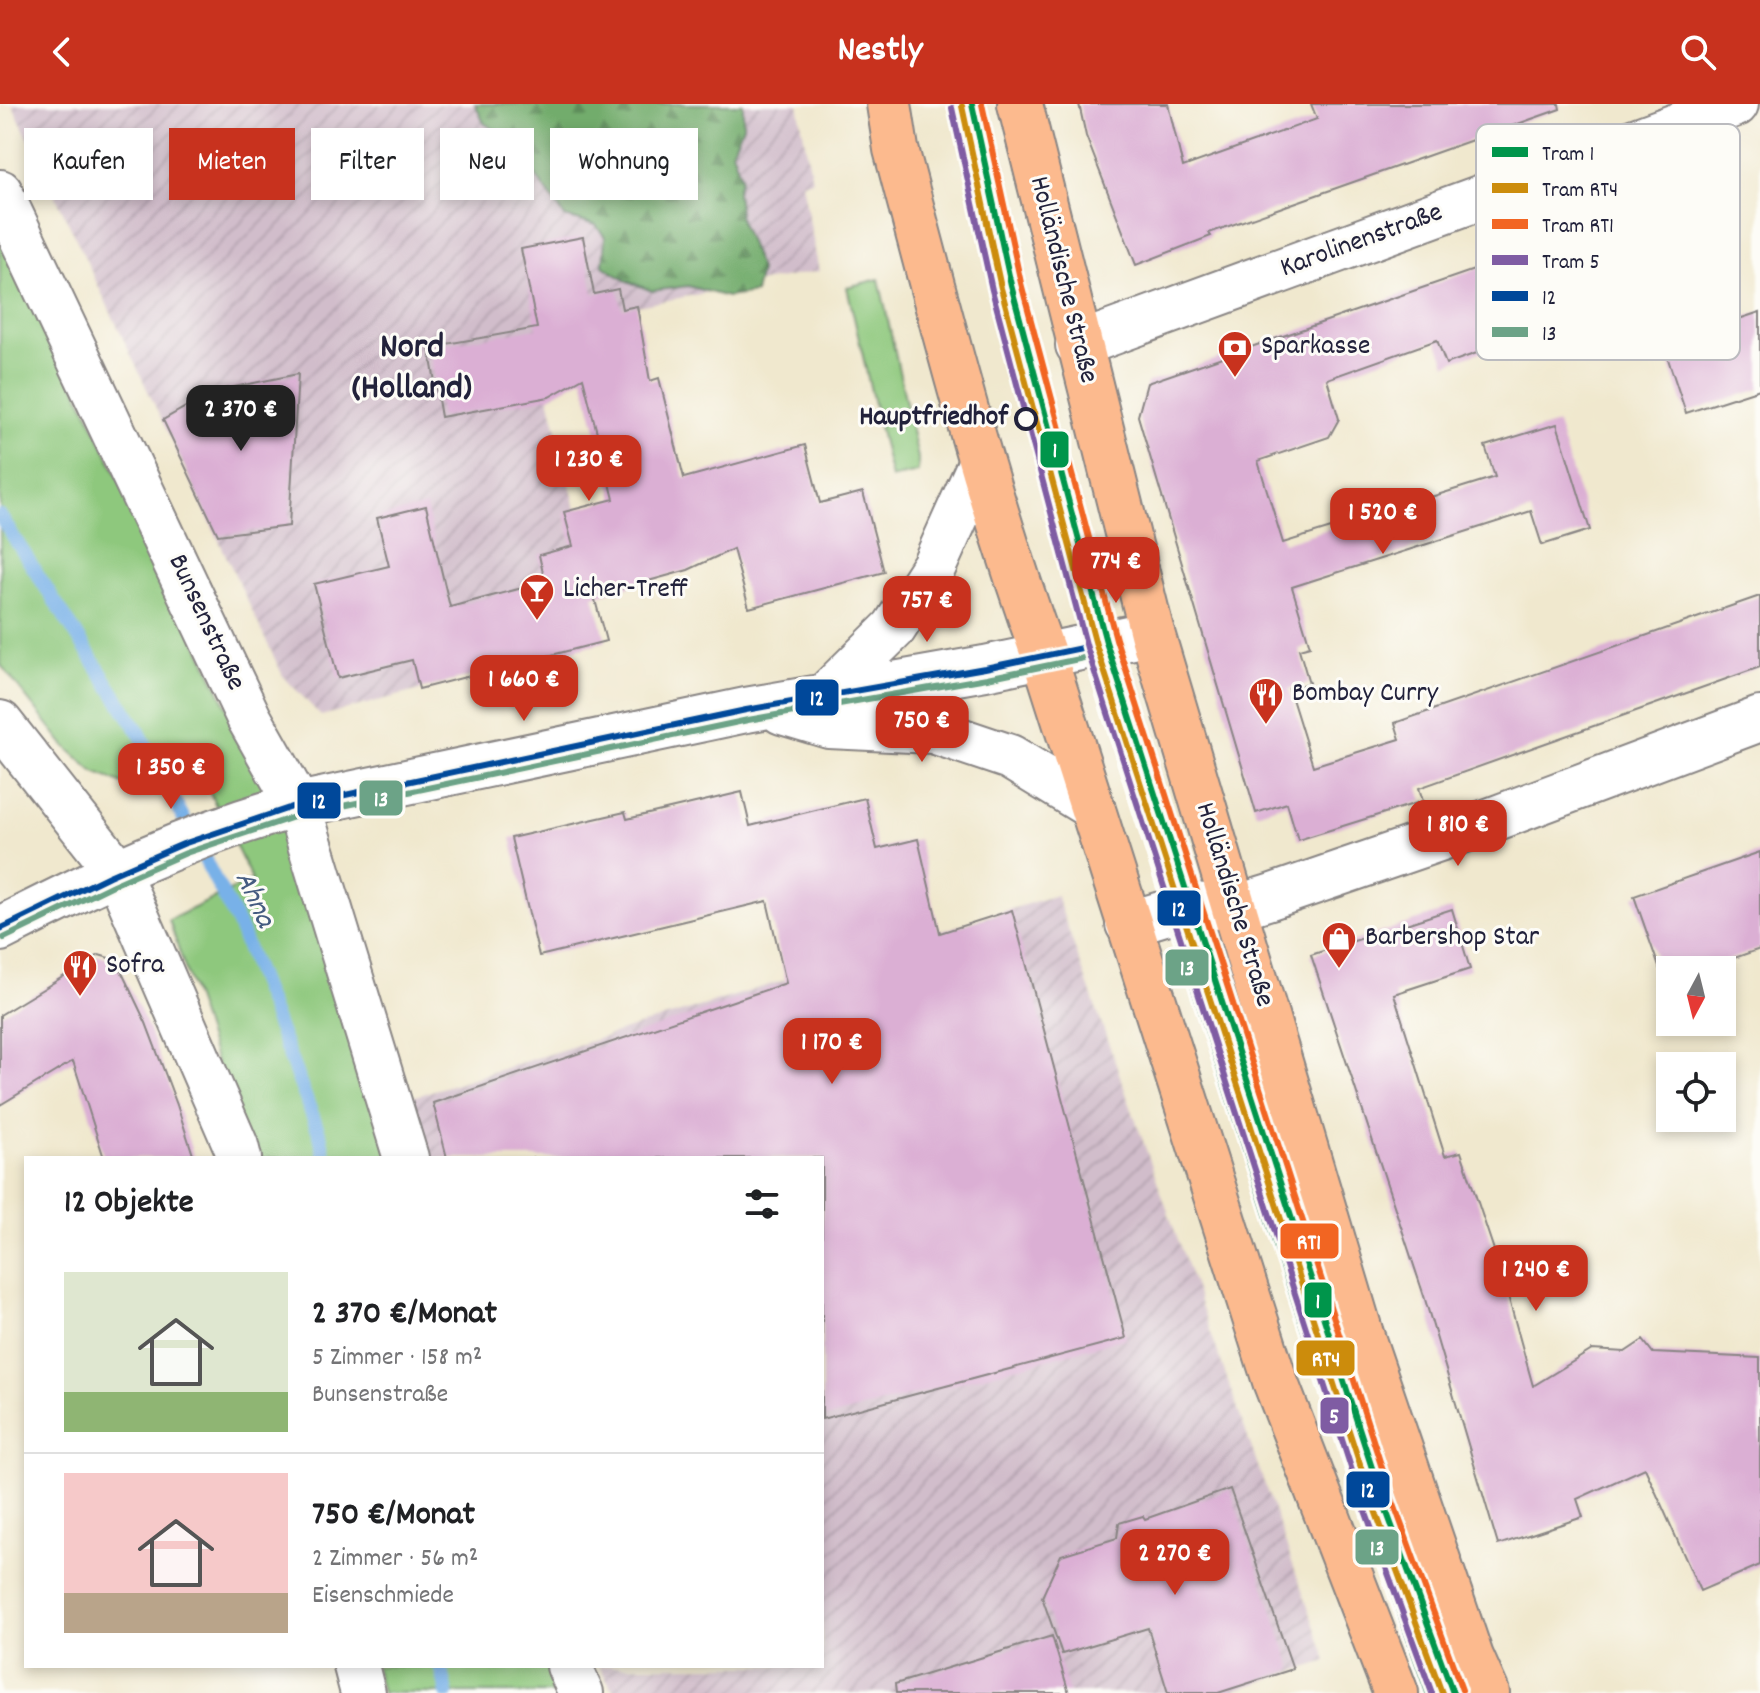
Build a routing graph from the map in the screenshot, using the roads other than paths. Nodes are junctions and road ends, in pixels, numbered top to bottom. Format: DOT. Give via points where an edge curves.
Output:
graph roads {
  1 [pos="889,104"];
  2 [pos="1020,104"];
  3 [pos="1736,104"];
  4 [pos="1681,124"];
  5 [pos="0,192"];
  6 [pos="1476,199"];
  7 [pos="1078,345"];
  8 [pos="980,464"];
  9 [pos="1152,633"];
  10 [pos="1044,656"];
  11 [pos="823,698"];
  12 [pos="764,707"];
  13 [pos="1760,719"];
  14 [pos="0,723"];
  15 [pos="298,805"];
  16 [pos="1092,807"];
  17 [pos="129,865"];
  18 [pos="1234,908"];
  19 [pos="1128,924"];
  20 [pos="0,929"];
  21 [pos="238,1156"];
  22 [pos="405,1156"];
  23 [pos="357,1668"];
  24 [pos="570,1668"];
  25 [pos="363,1693"];
  26 [pos="581,1693"];
  27 [pos="1395,1693"];
  28 [pos="1487,1693"];
  1 -- 8 [label="main road" via="896,149"];
  2 -- 7 [label="main road, Holländische Straße"];
  3 -- 4 [label="street, Karolinenstraße"];
  5 -- 15 [label="street, Bunsenstraße" via="249,718"];
  6 -- 7 [label="street, Karolinenstraße"];
  7 -- 9 [label="main road, Holländische Straße"];
  8 -- 10 [label="main road"];
  8 -- 11 [label="street" via="934,566 894,628"];
  9 -- 10 [label="street"];
  9 -- 18 [label="main road, Holländische Straße"];
  10 -- 11 [label="street"];
  10 -- 16 [label="main road"];
  11 -- 12 [label="street"];
  12 -- 15 [label="street"];
  12 -- 16 [label="street" via="829,726 933,731 1010,757"];
  13 -- 18 [label="street" via="1462,831"];
  14 -- 17 [label="street"];
  15 -- 17 [label="street" via="226,826"];
  15 -- 22 [label="street, Bunsenstraße"];
  16 -- 19 [label="main road"];
  17 -- 20 [label="street"];
  17 -- 21 [label="street"];
  18 -- 19 [label="street" via="1191,905"];
  18 -- 28 [label="main road, Holländische Straße" via="1361,1334"];
  19 -- 27 [label="main road" via="1275,1381"];
  23 -- 25 [label="street"];
  24 -- 26 [label="street"];
}
